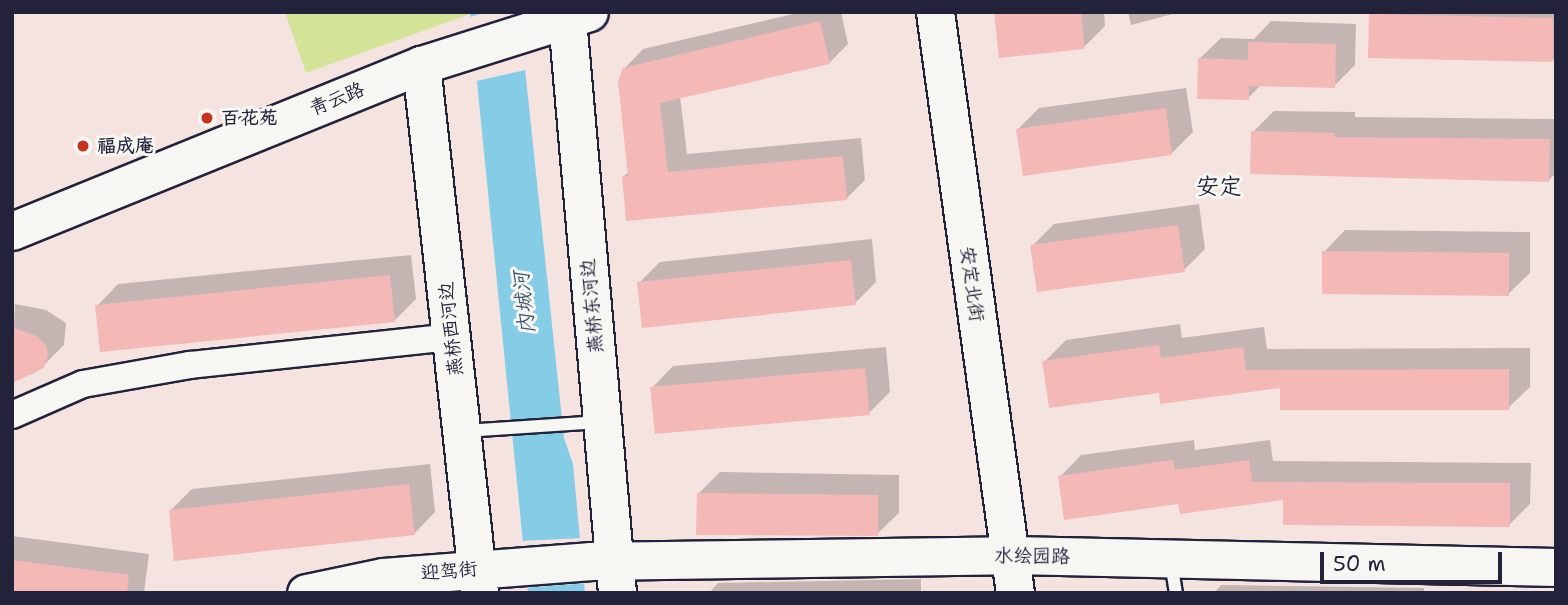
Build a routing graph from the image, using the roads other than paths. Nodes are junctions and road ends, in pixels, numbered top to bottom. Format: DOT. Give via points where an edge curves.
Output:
graph roads {
  1 [pos="935,12"];
  2 [pos="578,15"];
  3 [pos="421,65"];
  4 [pos="12,231"];
  5 [pos="452,337"];
  6 [pos="12,415"];
  7 [pos="602,422"];
  8 [pos="462,432"];
  9 [pos="1010,555"];
  10 [pos="1556,567"];
  11 [pos="608,572"];
  12 [pos="488,576"];
  13 [pos="1173,576"];
  14 [pos="306,593"];
  15 [pos="1015,593"];
  1 -- 9 [label="street, 安定北街"];
  2 -- 3 [label="street, 青云路"];
  2 -- 7 [label="street, 燕桥东河边"];
  3 -- 4 [label="street, 青云路"];
  3 -- 5 [label="street, 燕桥西河边"];
  5 -- 6 [label="street" via="190,365 96,382"];
  5 -- 8 [label="street, 燕桥西河边"];
  7 -- 8 [label="lane"];
  7 -- 11 [label="street, 燕桥东河边"];
  8 -- 12 [label="street, 燕桥西河边"];
  9 -- 11 [label="street, 水绘园路"];
  9 -- 13 [label="street, 水绘园路"];
  9 -- 15 [label="street, 安定北街"];
  10 -- 13 [label="street, 水绘园路"];
  11 -- 12 [label="street, 水绘园路"];
  12 -- 14 [label="street, 迎驾街" via="383,578"];
}
